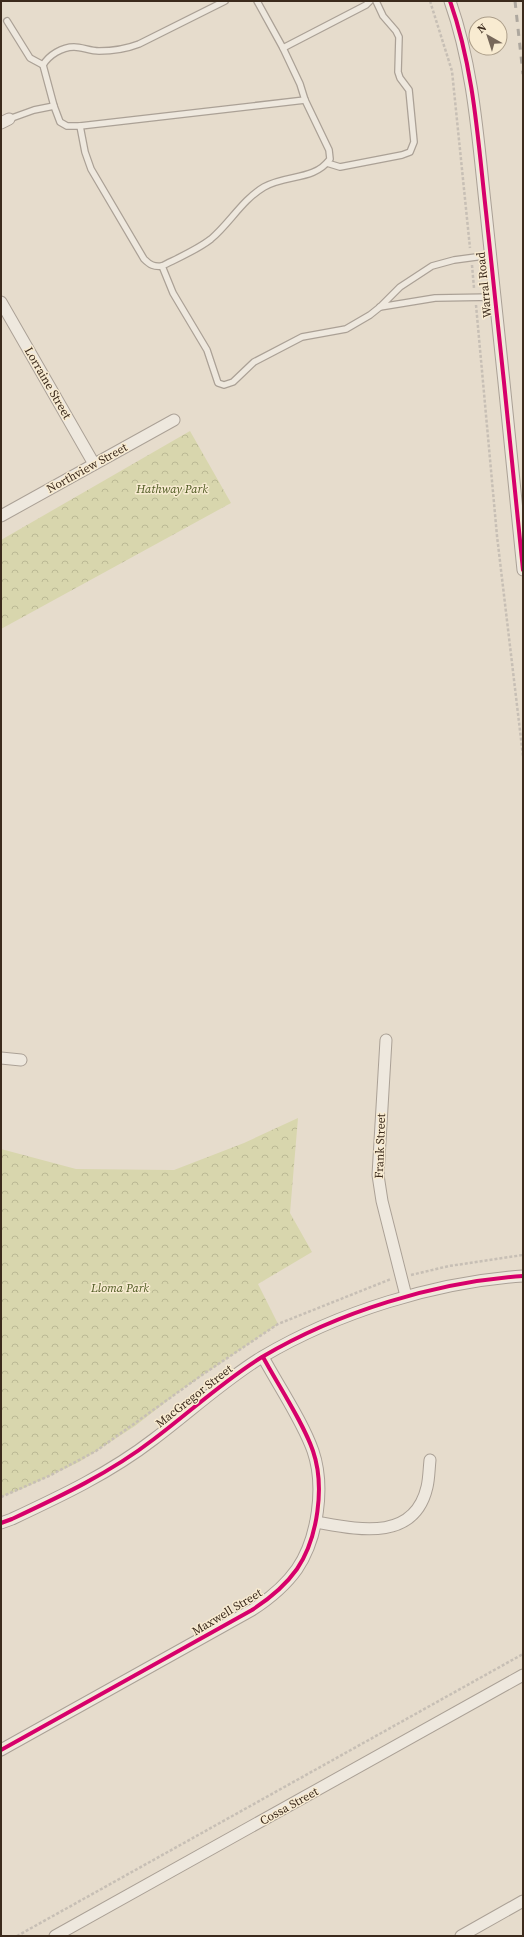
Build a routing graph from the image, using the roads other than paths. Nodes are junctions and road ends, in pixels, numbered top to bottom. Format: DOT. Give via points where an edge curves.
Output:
graph roads {
  1 [pos="225,1"];
  2 [pos="257,1"];
  3 [pos="370,1"];
  4 [pos="376,1"];
  5 [pos="450,1"];
  6 [pos="7,21"];
  7 [pos="283,48"];
  8 [pos="43,65"];
  9 [pos="305,100"];
  10 [pos="54,106"];
  11 [pos="5,121"];
  12 [pos="80,126"];
  13 [pos="327,163"];
  14 [pos="491,255"];
  15 [pos="162,266"];
  16 [pos="495,296"];
  17 [pos="1,302"];
  18 [pos="380,307"];
  19 [pos="174,420"];
  20 [pos="94,464"];
  21 [pos="1,516"];
  22 [pos="523,570"];
  23 [pos="386,1040"];
  24 [pos="1,1058"];
  25 [pos="22,1060"];
  26 [pos="523,1276"];
  27 [pos="406,1296"];
  28 [pos="262,1357"];
  29 [pos="430,1460"];
  30 [pos="316,1522"];
  31 [pos="1,1523"];
  32 [pos="523,1675"];
  33 [pos="1,1750"];
  34 [pos="523,1901"];
  35 [pos="55,1936"];
  36 [pos="461,1936"];
  1 -- 8 [label="lane" via="139,44 115,50 65,48 46,59"];
  2 -- 7 [label="lane"];
  3 -- 7 [label="lane"];
  4 -- 13 [label="lane" via="399,37 398,72 409,90 414,142 410,152 402,155 340,167"];
  5 -- 14 [label="street, Warral Road" via="462,33 470,74"];
  6 -- 8 [label="lane" via="30,58"];
  7 -- 9 [label="lane"];
  8 -- 10 [label="lane"];
  9 -- 12 [label="lane"];
  9 -- 13 [label="lane" via="329,150 330,159"];
  10 -- 11 [label="lane" via="34,110"];
  10 -- 12 [label="lane" via="60,122 67,126"];
  12 -- 15 [label="lane" via="91,169 144,259 156,267"];
  13 -- 15 [label="lane" via="316,172 283,179 263,187 209,240"];
  14 -- 16 [label="street, Warral Road"];
  14 -- 18 [label="lane" via="441,263 425,270 400,287"];
  15 -- 18 [label="lane" via="173,293 207,350 218,383 224,385 233,382 254,362 302,337 346,329"];
  16 -- 18 [label="lane" via="435,298"];
  16 -- 22 [label="street, Warral Road"];
  17 -- 20 [label="street, Lorraine Street"];
  19 -- 20 [label="street, Northview Street"];
  20 -- 21 [label="street, Northview Street"];
  23 -- 27 [label="street, Frank Street" via="378,1175"];
  24 -- 25 [label="street"];
  26 -- 27 [label="street, MacGregor Street" via="498,1278"];
  27 -- 28 [label="street, MacGregor Street" via="334,1321"];
  28 -- 30 [label="street, Maxwell Street" via="313,1451 319,1481"];
  28 -- 31 [label="street, MacGregor Street" via="210,1393 154,1440 89,1482"];
  29 -- 30 [label="street" via="427,1488 414,1512 404,1521 393,1526 365,1529"];
  30 -- 33 [label="street, Maxwell Street" via="297,1568 269,1599"];
  32 -- 35 [label="street, Cossa Street"];
  34 -- 36 [label="street"];
}
